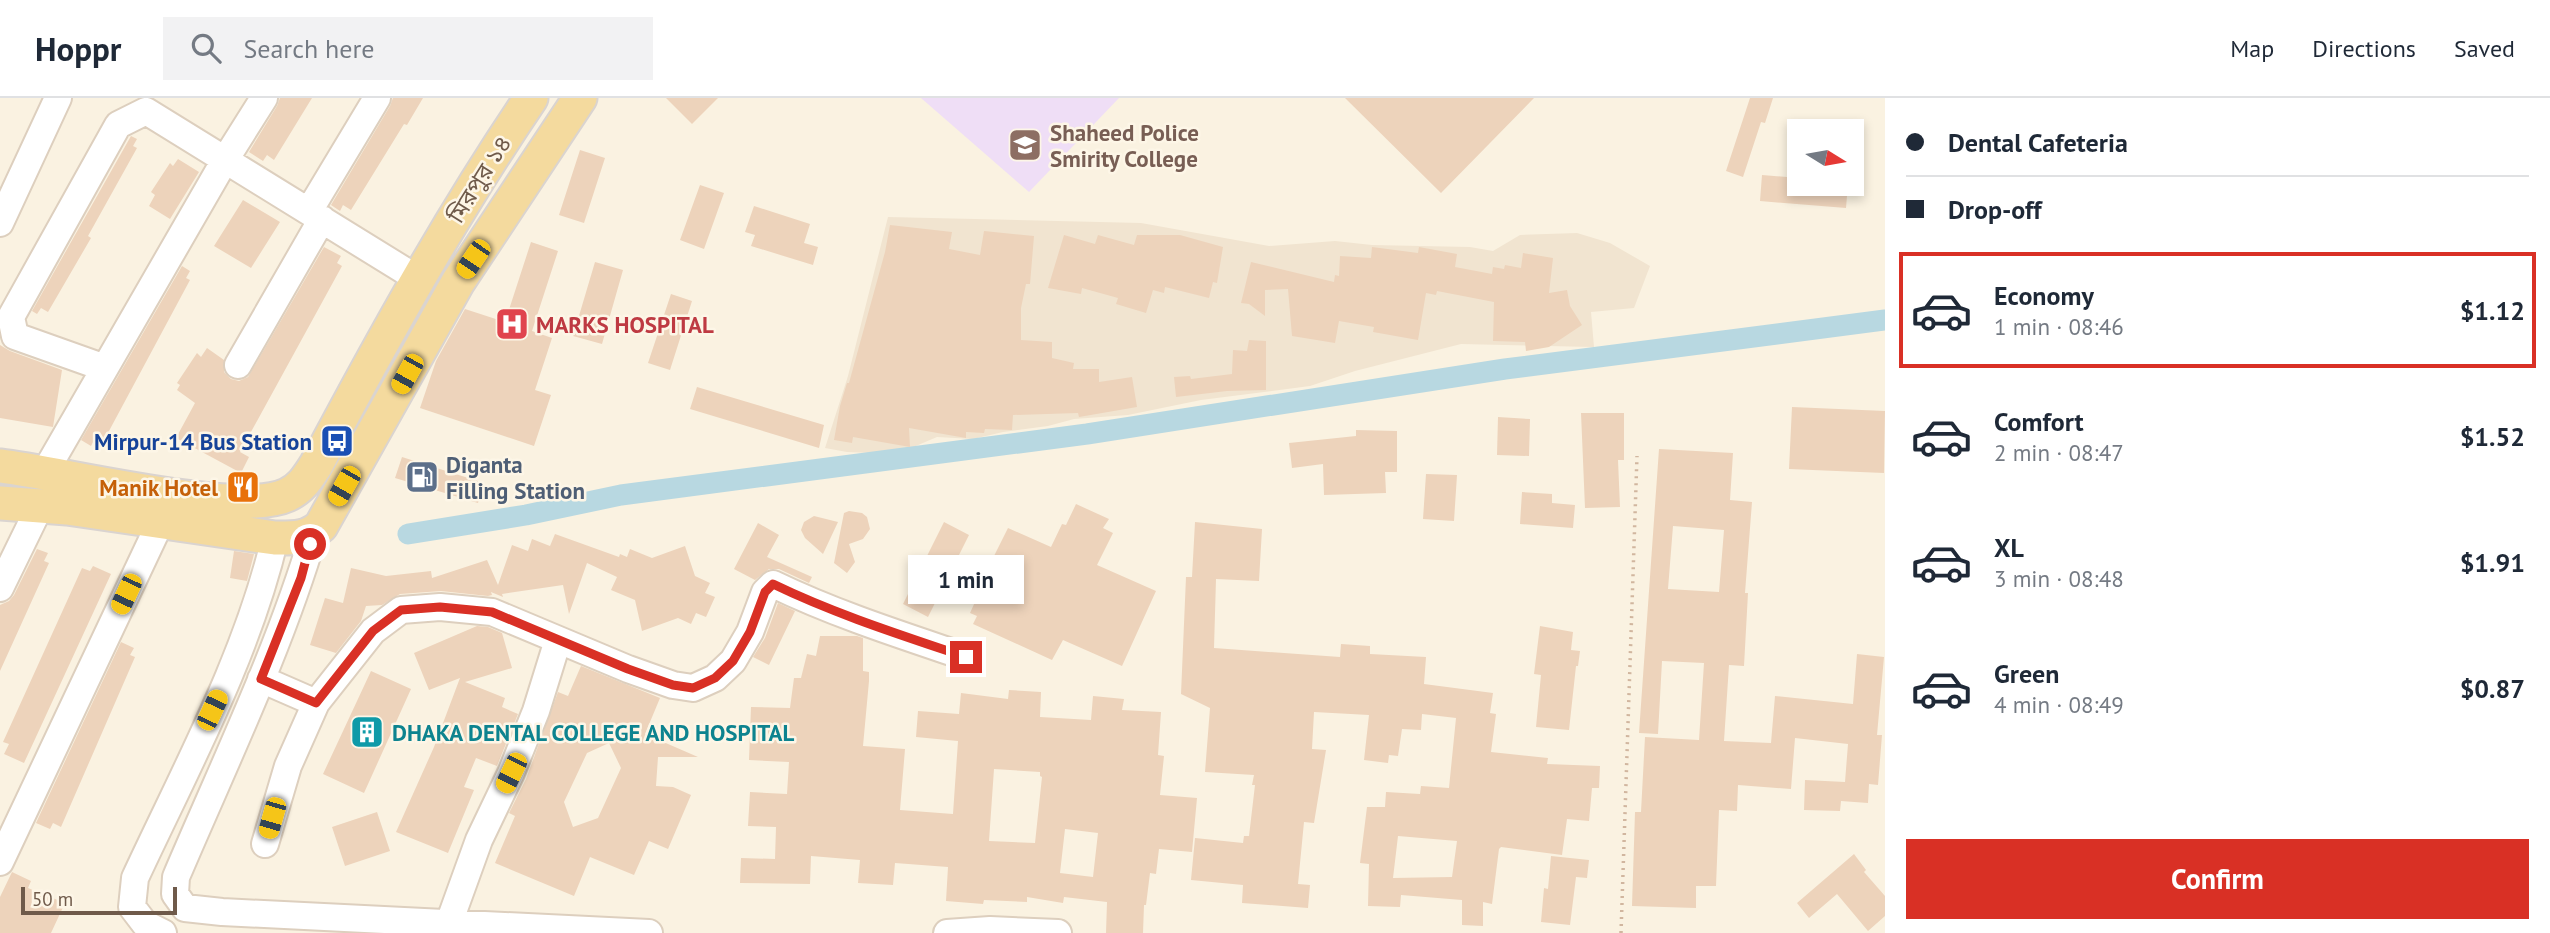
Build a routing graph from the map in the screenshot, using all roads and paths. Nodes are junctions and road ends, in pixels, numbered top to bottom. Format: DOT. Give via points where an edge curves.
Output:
graph roads {
  1 [pos="58,98"];
  2 [pos="264,98"];
  3 [pos="377,98"];
  4 [pos="531,98"];
  5 [pos="580,98"];
  6 [pos="150,105"];
  7 [pos="225,160"];
  8 [pos="315,215"];
  9 [pos="0,223"];
  10 [pos="418,279"];
  11 [pos="238,365"];
  12 [pos="105,368"];
  13 [pos="1637,456"];
  14 [pos="0,466"];
  15 [pos="45,472"];
  16 [pos="0,503"];
  17 [pos="40,506"];
  18 [pos="161,521"];
  19 [pos="297,536"];
  20 [pos="0,588"];
  21 [pos="558,640"];
  22 [pos="966,657"];
  23 [pos="261,679"];
  24 [pos="316,703"];
  25 [pos="6,834"];
  26 [pos="265,844"];
  27 [pos="0,863"];
  28 [pos="449,923"];
  29 [pos="149,930"];
  30 [pos="649,933"];
  31 [pos="947,933"];
  32 [pos="1058,933"];
  33 [pos="1621,933"];
  1 -- 9 [label="street"];
  2 -- 7 [label="street"];
  3 -- 8 [label="street"];
  4 -- 10 [label="main road, মিরপুর ১৪"];
  5 -- 19 [label="main road" via="458,282 321,526"];
  6 -- 7 [label="street"];
  6 -- 12 [label="street" via="118,125 11,317 15,336"];
  7 -- 8 [label="street"];
  7 -- 12 [label="street"];
  8 -- 10 [label="street"];
  8 -- 11 [label="street"];
  10 -- 15 [label="main road, মিরপুর ১৪" via="316,464 300,488 285,496 216,500"];
  12 -- 15 [label="street"];
  13 -- 33 [label="path"];
  14 -- 15 [label="main road"];
  16 -- 17 [label="main road"];
  17 -- 18 [label="main road"];
  17 -- 20 [label="street"];
  18 -- 19 [label="main road"];
  18 -- 25 [label="street"];
  19 -- 23 [label="street" via="301,578"];
  19 -- 29 [label="street" via="262,586 223,687 135,878 132,907"];
  21 -- 22 [label="street" via="673,685 693,688 715,678 733,661 773,584"];
  21 -- 24 [label="street" via="492,612 440,607 401,610 373,631"];
  21 -- 28 [label="street" via="536,711 479,840"];
  23 -- 24 [label="street"];
  23 -- 28 [label="street" via="176,877 175,894 185,908"];
  24 -- 26 [label="street" via="288,766"];
  25 -- 27 [label="street"];
  28 -- 30 [label="street"];
  31 -- 32 [label="street"];
}
